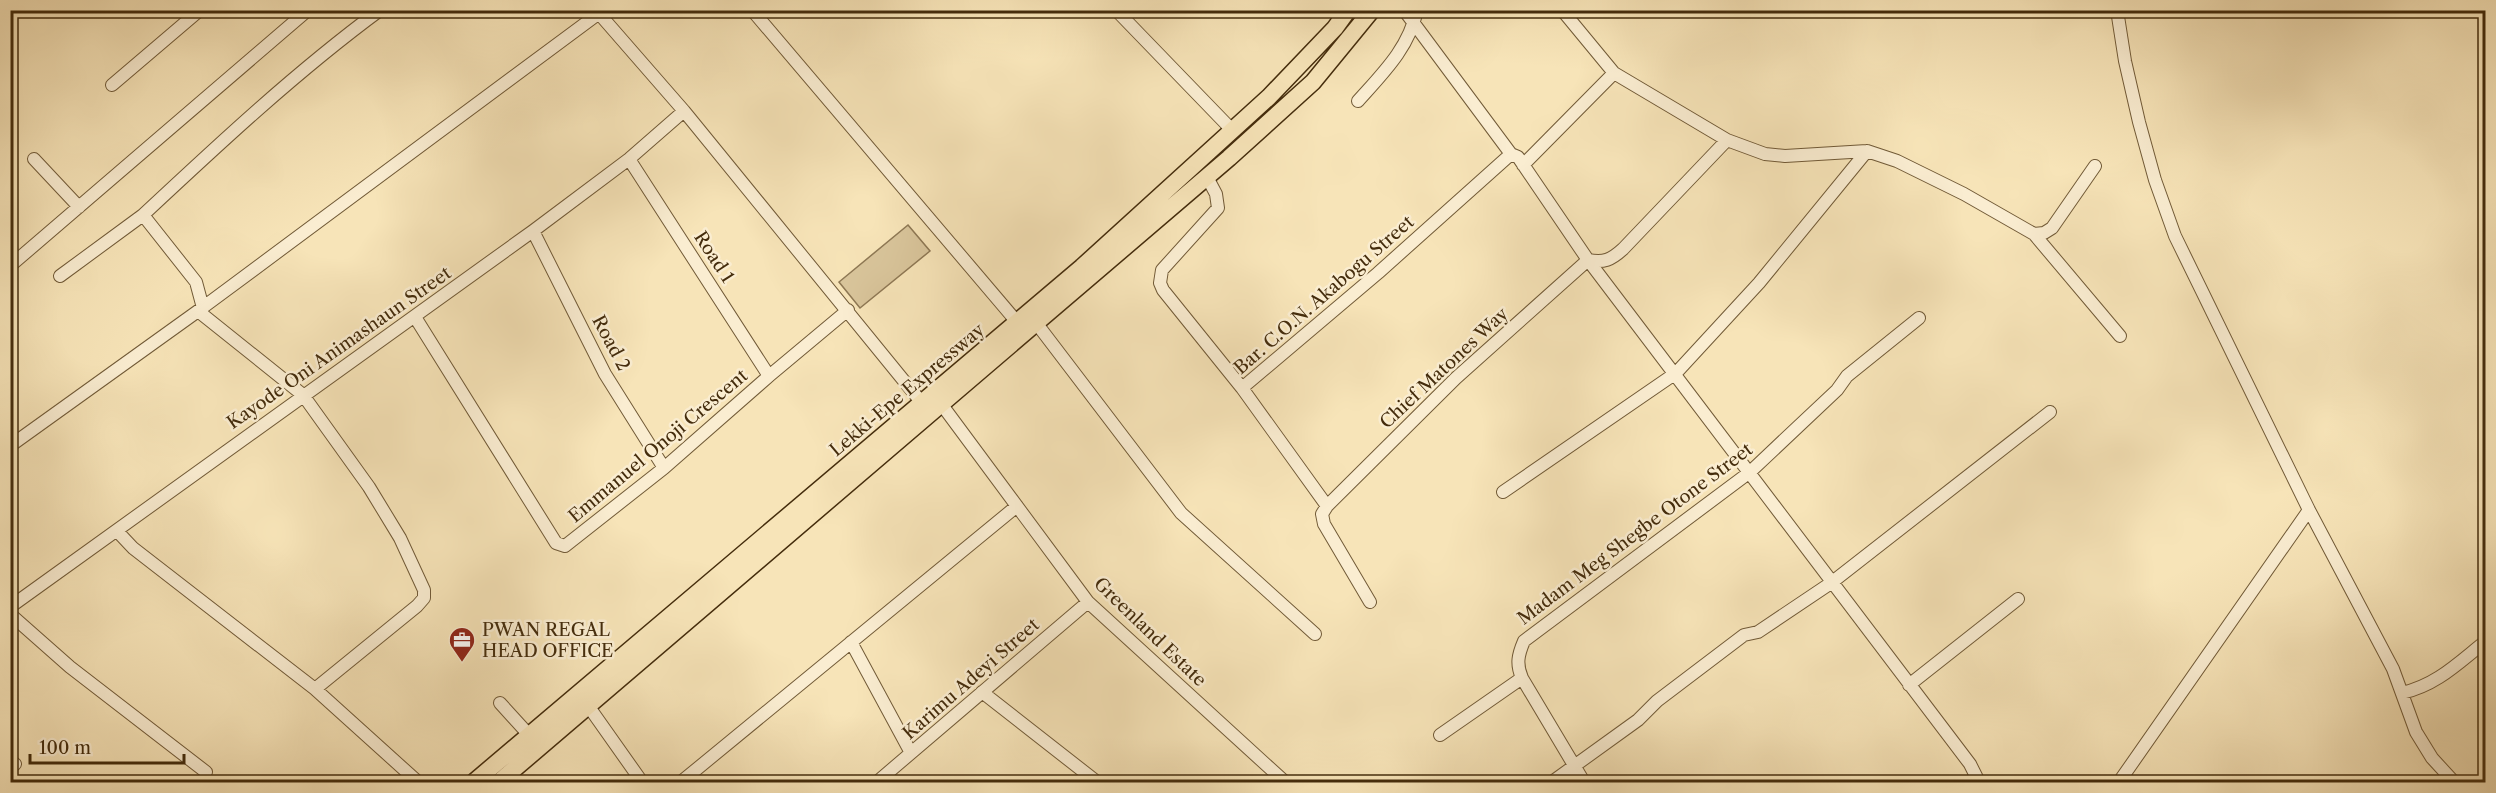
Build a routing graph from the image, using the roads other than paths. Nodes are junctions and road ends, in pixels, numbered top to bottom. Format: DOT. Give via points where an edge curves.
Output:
graph roads {
  1 [pos="200,10"];
  2 [pos="308,10"];
  3 [pos="380,10"];
  4 [pos="752,10"];
  5 [pos="1116,10"];
  6 [pos="1348,10"];
  7 [pos="1372,10"];
  8 [pos="1404,10"];
  9 [pos="1418,10"];
  10 [pos="2117,10"];
  11 [pos="1564,11"];
  12 [pos="597,12"];
  13 [pos="1414,24"];
  14 [pos="1614,73"];
  15 [pos="112,85"];
  16 [pos="1358,101"];
  17 [pos="684,111"];
  18 [pos="1233,132"];
  19 [pos="1727,140"];
  20 [pos="1867,151"];
  21 [pos="1511,154"];
  22 [pos="34,159"];
  23 [pos="629,159"];
  24 [pos="1524,165"];
  25 [pos="2095,166"];
  26 [pos="1207,177"];
  27 [pos="79,207"];
  28 [pos="143,215"];
  29 [pos="533,231"];
  30 [pos="2034,234"];
  31 [pos="1588,260"];
  32 [pos="10,266"];
  33 [pos="60,276"];
  34 [pos="200,309"];
  35 [pos="848,310"];
  36 [pos="415,317"];
  37 [pos="1919,318"];
  38 [pos="1017,322"];
  39 [pos="1037,324"];
  40 [pos="2120,336"];
  41 [pos="1676,373"];
  42 [pos="769,375"];
  43 [pos="1242,388"];
  44 [pos="303,395"];
  45 [pos="922,403"];
  46 [pos="942,405"];
  47 [pos="2050,412"];
  48 [pos="10,446"];
  49 [pos="664,468"];
  50 [pos="1750,472"];
  51 [pos="1503,492"];
  52 [pos="820,500"];
  53 [pos="1017,506"];
  54 [pos="1327,506"];
  55 [pos="2309,510"];
  56 [pos="117,531"];
  57 [pos="1831,583"];
  58 [pos="2018,599"];
  59 [pos="1088,602"];
  60 [pos="1370,602"];
  61 [pos="10,607"];
  62 [pos="10,614"];
  63 [pos="1316,634"];
  64 [pos="2486,641"];
  65 [pos="850,642"];
  66 [pos="1522,678"];
  67 [pos="1909,685"];
  68 [pos="315,689"];
  69 [pos="982,692"];
  70 [pos="2402,693"];
  71 [pos="500,704"];
  72 [pos="589,707"];
  73 [pos="1440,735"];
  74 [pos="530,736"];
  75 [pos="911,753"];
  76 [pos="1575,766"];
  77 [pos="206,772"];
  78 [pos="1096,782"];
  79 [pos="418,783"];
  80 [pos="474,783"];
  81 [pos="499,783"];
  82 [pos="642,783"];
  83 [pos="681,783"];
  84 [pos="877,783"];
  85 [pos="1285,783"];
  86 [pos="1552,783"];
  87 [pos="1584,783"];
  88 [pos="1980,783"];
  89 [pos="2119,783"];
  90 [pos="2454,783"];
  1 -- 15 [label="street"];
  2 -- 27 [label="street"];
  3 -- 28 [label="street" via="236,128"];
  4 -- 38 [label="street"];
  5 -- 18 [label="street"];
  6 -- 18 [label="highway, Lekki-Epe Expressway" via="1306,60"];
  7 -- 26 [label="highway, Lekki-Epe Expressway" via="1313,82"];
  8 -- 13 [label="street"];
  9 -- 13 [label="street"];
  10 -- 55 [label="street" via="2139,122 2175,236"];
  11 -- 14 [label="street"];
  12 -- 17 [label="street"];
  12 -- 34 [label="street"];
  13 -- 16 [label="street" via="1401,51"];
  13 -- 21 [label="street"];
  14 -- 19 [label="street"];
  14 -- 24 [label="street"];
  17 -- 23 [label="street, Kayode Oni Animashaun Street"];
  17 -- 35 [label="street"];
  18 -- 38 [label="highway, Lekki-Epe Expressway"];
  19 -- 20 [label="street" via="1765,154 1785,156"];
  19 -- 31 [label="street" via="1613,258 1603,263"];
  20 -- 30 [label="street" via="1926,175"];
  20 -- 41 [label="street" via="1760,283"];
  21 -- 24 [label="street"];
  21 -- 43 [label="street, Bar. C.O.N. Akabogu Street"];
  22 -- 27 [label="street"];
  23 -- 29 [label="street, Kayode Oni Animashaun Street"];
  23 -- 42 [label="street, Road 1"];
  24 -- 31 [label="street"];
  25 -- 30 [label="street" via="2052,228"];
  26 -- 39 [label="highway, Lekki-Epe Expressway"];
  26 -- 43 [label="street" via="1218,208 1162,270 1160,283"];
  27 -- 32 [label="street"];
  28 -- 33 [label="street"];
  28 -- 34 [label="street" via="196,282"];
  29 -- 36 [label="street, Kayode Oni Animashaun Street"];
  29 -- 49 [label="street, Road 2" via="605,374"];
  30 -- 40 [label="street"];
  31 -- 41 [label="street"];
  31 -- 54 [label="street, Chief Matones Way" via="1456,378"];
  34 -- 44 [label="street"];
  34 -- 48 [label="street"];
  35 -- 42 [label="street, Emmanuel Onoji Crescent"];
  35 -- 45 [label="street"];
  36 -- 44 [label="street, Kayode Oni Animashaun Street"];
  36 -- 49 [label="street, Emmanuel Onoji Crescent" via="556,543 569,544"];
  37 -- 50 [label="street, Madam Meg Shegbe Otone Street" via="1847,376"];
  38 -- 45 [label="highway, Lekki-Epe Expressway"];
  39 -- 46 [label="highway, Lekki-Epe Expressway"];
  39 -- 63 [label="street" via="1181,513"];
  41 -- 50 [label="street"];
  41 -- 51 [label="street"];
  42 -- 49 [label="street, Emmanuel Onoji Crescent"];
  43 -- 54 [label="street, Bar. C.O.N. Akabogu Street"];
  44 -- 56 [label="street, Kayode Oni Animashaun Street"];
  44 -- 68 [label="street" via="369,487 400,538 424,590 417,606"];
  45 -- 52 [label="highway, Lekki-Epe Expressway"];
  46 -- 52 [label="highway, Lekki-Epe Expressway"];
  46 -- 53 [label="street, Greenland Estate"];
  47 -- 57 [label="street"];
  50 -- 57 [label="street"];
  50 -- 66 [label="street, Madam Meg Shegbe Otone Street" via="1524,641 1517,666"];
  52 -- 72 [label="highway, Lekki-Epe Expressway"];
  52 -- 74 [label="highway, Lekki-Epe Expressway"];
  53 -- 59 [label="street, Greenland Estate"];
  53 -- 65 [label="street"];
  54 -- 60 [label="street" via="1322,514 1324,524"];
  55 -- 70 [label="street"];
  55 -- 89 [label="street"];
  56 -- 61 [label="street, Kayode Oni Animashaun Street"];
  56 -- 68 [label="street" via="133,548"];
  57 -- 67 [label="street"];
  57 -- 76 [label="street" via="1758,632 1744,635"];
  58 -- 67 [label="street"];
  59 -- 69 [label="street, Karimu Adeyi Street"];
  59 -- 85 [label="street, Greenland Estate"];
  62 -- 77 [label="street" via="70,667"];
  64 -- 70 [label="street" via="2437,680"];
  65 -- 75 [label="street"];
  65 -- 83 [label="street"];
  66 -- 73 [label="street"];
  66 -- 76 [label="street"];
  67 -- 88 [label="street" via="1970,764"];
  68 -- 79 [label="street"];
  69 -- 75 [label="street, Karimu Adeyi Street"];
  69 -- 78 [label="street"];
  70 -- 90 [label="street" via="2416,732"];
  71 -- 74 [label="street"];
  72 -- 81 [label="highway, Lekki-Epe Expressway"];
  72 -- 82 [label="street"];
  74 -- 80 [label="highway, Lekki-Epe Expressway"];
  75 -- 84 [label="street, Karimu Adeyi Street"];
  76 -- 86 [label="street"];
  76 -- 87 [label="street"];
}
